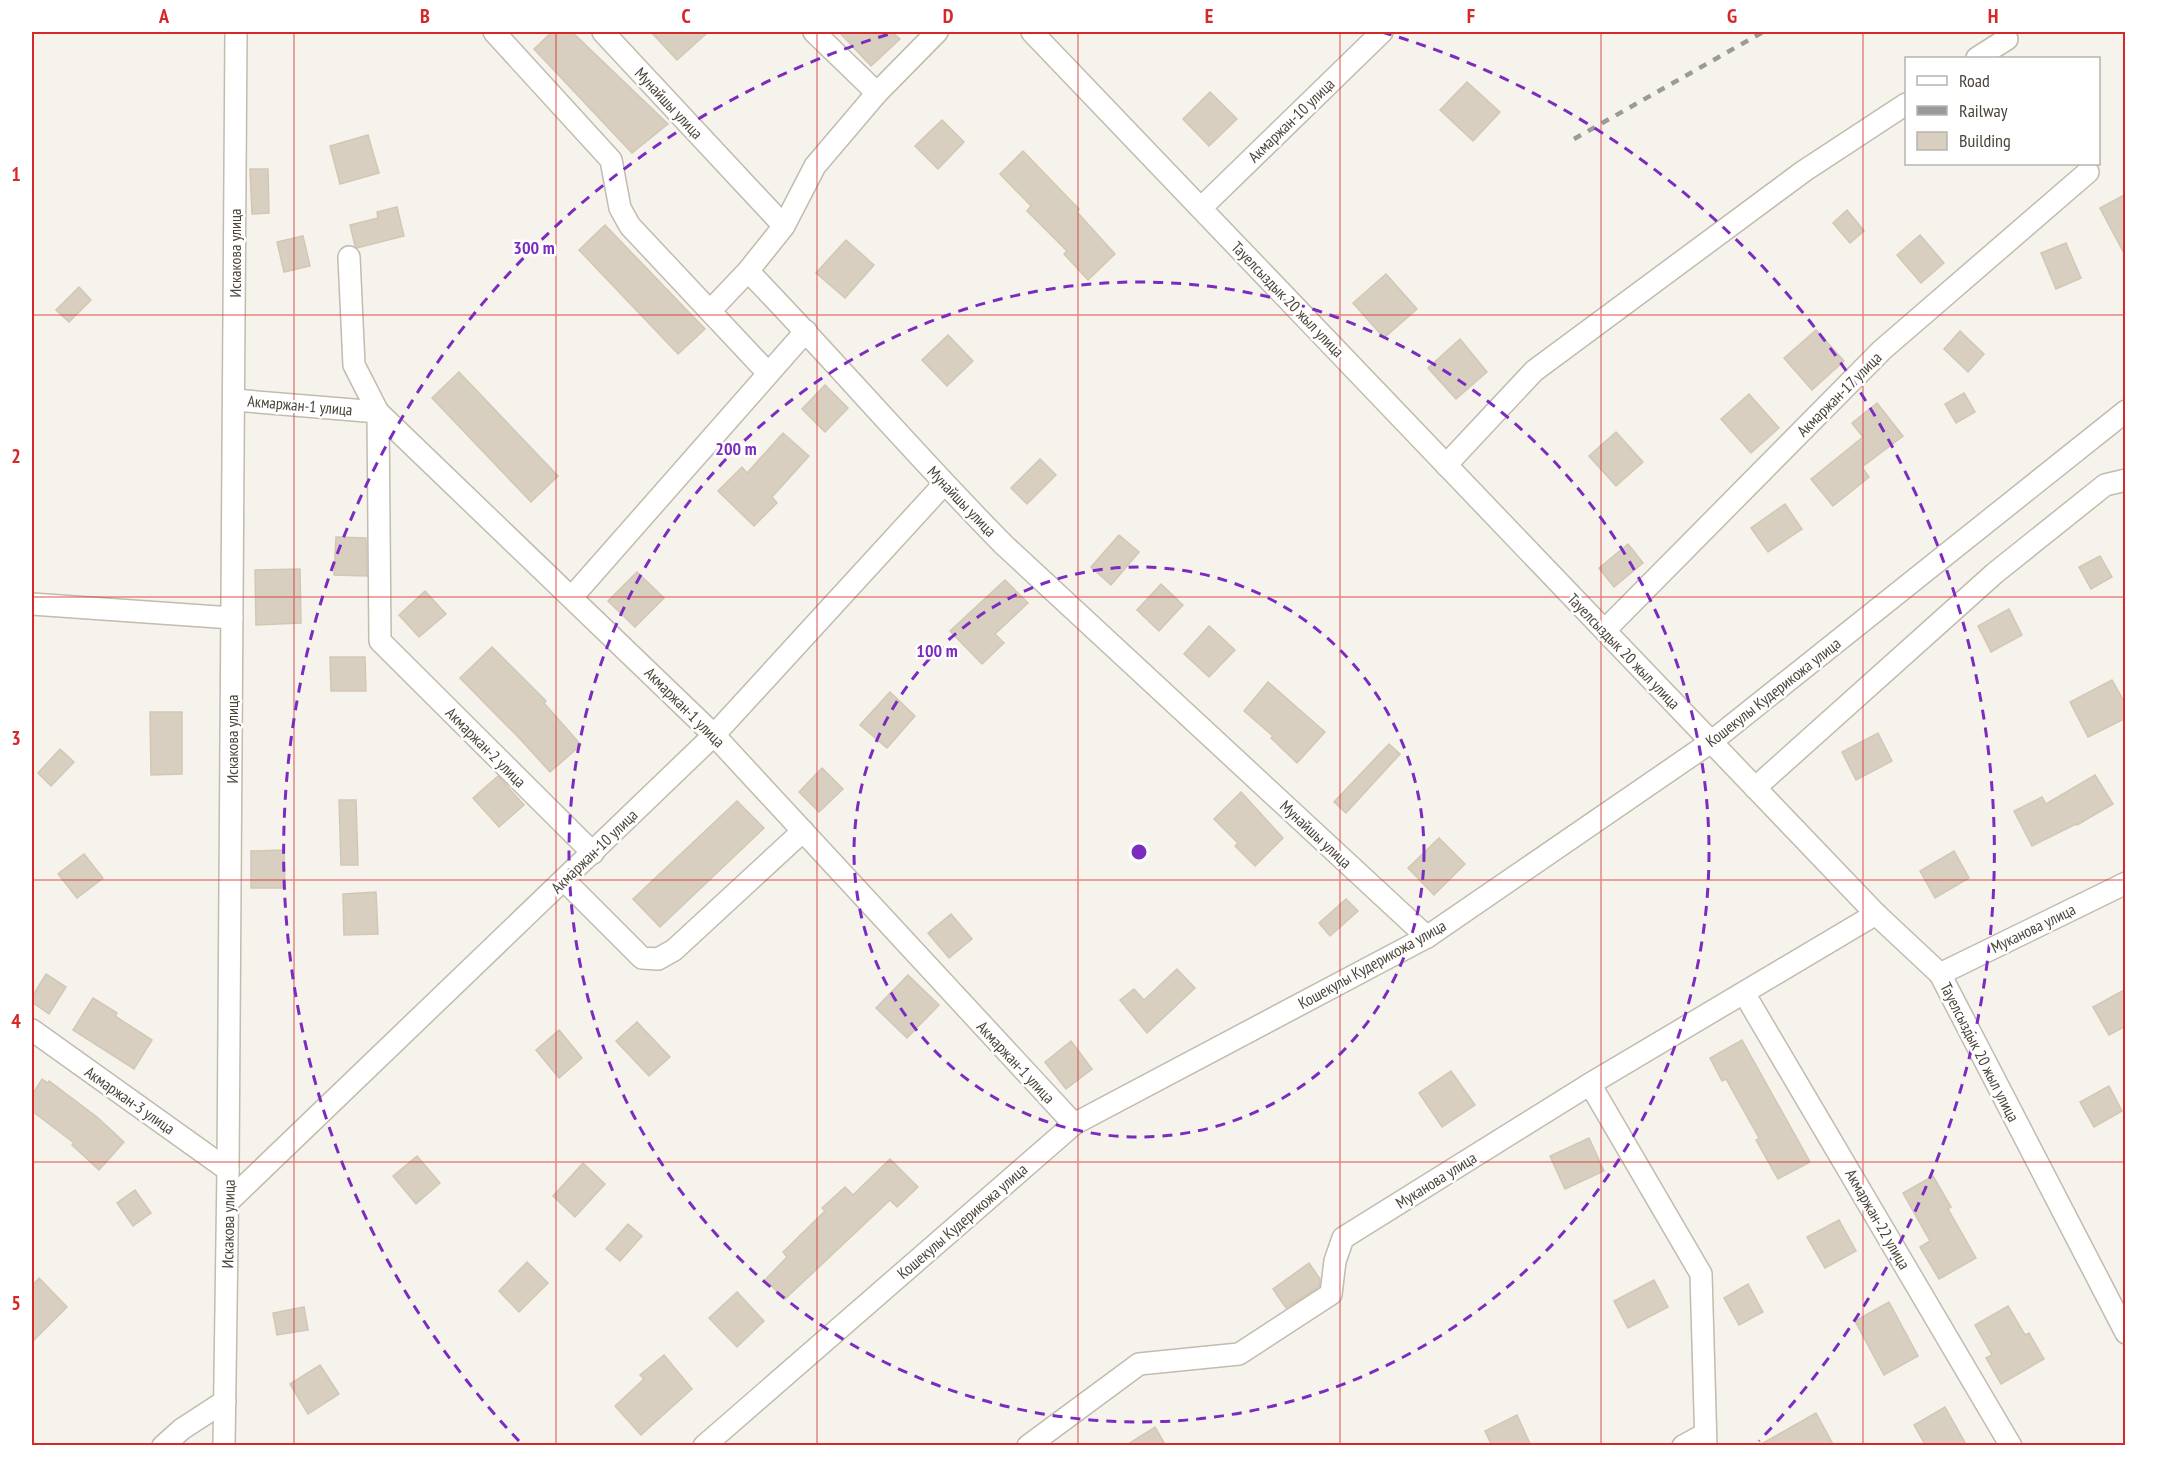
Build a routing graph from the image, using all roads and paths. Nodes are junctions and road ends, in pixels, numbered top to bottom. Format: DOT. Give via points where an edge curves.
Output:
graph roads {
  1 [pos="236,32"];
  2 [pos="494,32"];
  3 [pos="603,32"];
  4 [pos="814,32"];
  5 [pos="938,32"];
  6 [pos="1032,32"];
  7 [pos="1382,32"];
  8 [pos="2007,39"];
  9 [pos="1979,57"];
  10 [pos="877,93"];
  11 [pos="1905,106"];
  12 [pos="2088,172"];
  13 [pos="1201,208"];
  14 [pos="784,226"];
  15 [pos="349,257"];
  16 [pos="748,271"];
  17 [pos="710,311"];
  18 [pos="806,331"];
  19 [pos="768,373"];
  20 [pos="234,400"];
  21 [pos="2126,411"];
  22 [pos="378,412"];
  23 [pos="1446,465"];
  24 [pos="2126,480"];
  25 [pos="944,484"];
  26 [pos="572,597"];
  27 [pos="32,604"];
  28 [pos="232,618"];
  29 [pos="1605,630"];
  30 [pos="714,735"];
  31 [pos="1711,742"];
  32 [pos="1755,788"];
  33 [pos="804,831"];
  34 [pos="593,853"];
  35 [pos="564,880"];
  36 [pos="2126,883"];
  37 [pos="1876,914"];
  38 [pos="1426,937"];
  39 [pos="1940,974"];
  40 [pos="1744,993"];
  41 [pos="32,1030"];
  42 [pos="1590,1084"];
  43 [pos="1074,1124"];
  44 [pos="228,1170"];
  45 [pos="228,1202"];
  46 [pos="2126,1333"];
  47 [pos="225,1401"];
  48 [pos="1706,1440"];
  49 [pos="163,1446"];
  50 [pos="224,1446"];
  51 [pos="704,1446"];
  52 [pos="1028,1446"];
  53 [pos="1683,1446"];
  54 [pos="2011,1446"];
  1 -- 20 [label="street, Искакова улица"];
  2 -- 17 [label="street" via="611,160 620,208 630,226"];
  3 -- 14 [label="street, Мунайшы улица"];
  4 -- 10 [label="street"];
  5 -- 10 [label="street"];
  6 -- 13 [label="street, Тауелсыздык 20 жыл улица"];
  7 -- 13 [label="street, Акмаржан-10 улица"];
  8 -- 9 [label="street"];
  10 -- 14 [label="street" via="815,166"];
  11 -- 23 [label="street" via="1804,171 1534,371"];
  12 -- 29 [label="street, Акмаржан-17 улица" via="1882,350"];
  13 -- 23 [label="street, Тауелсыздык 20 жыл улица"];
  14 -- 16 [label="street"];
  15 -- 22 [label="street" via="354,365"];
  16 -- 17 [label="street"];
  16 -- 18 [label="street, Мунайшы улица"];
  17 -- 19 [label="street"];
  18 -- 19 [label="street"];
  18 -- 25 [label="street, Мунайшы улица"];
  19 -- 26 [label="street"];
  20 -- 22 [label="street, Акмаржан-1 улица"];
  20 -- 28 [label="street, Искакова улица"];
  21 -- 31 [label="street, Кошекулы Кудерикожа улица"];
  22 -- 26 [label="street, Акмаржан-1 улица"];
  22 -- 34 [label="street, Акмаржан-2 улица" via="380,641"];
  23 -- 29 [label="street, Тауелсыздык 20 жыл улица"];
  24 -- 32 [label="street" via="2105,485 1995,573"];
  25 -- 30 [label="street, Акмаржан-10 улица"];
  25 -- 38 [label="street, Мунайшы улица" via="1004,545"];
  26 -- 30 [label="street, Акмаржан-1 улица"];
  27 -- 28 [label="street"];
  28 -- 44 [label="street, Искакова улица"];
  29 -- 31 [label="street, Тауелсыздык 20 жыл улица"];
  30 -- 33 [label="street, Акмаржан-1 улица"];
  30 -- 34 [label="street, Акмаржан-10 улица"];
  31 -- 32 [label="street, Тауелсыздык 20 жыл улица"];
  31 -- 38 [label="street, Кошекулы Кудерикожа улица"];
  32 -- 37 [label="street, Тауелсыздык 20 жыл улица"];
  33 -- 35 [label="street" via="674,950 658,959 642,957"];
  33 -- 43 [label="street, Акмаржан-1 улица"];
  34 -- 35 [label="street, Акмаржан-10 улица"];
  35 -- 45 [label="street, Акмаржан-10 улица"];
  36 -- 39 [label="street, Муканова улица"];
  37 -- 39 [label="street, Тауелсыздык 20 жыл улица"];
  37 -- 40 [label="street, Муканова улица"];
  38 -- 43 [label="street, Кошекулы Кудерикожа улица"];
  39 -- 46 [label="street, Тауелсыздык 20 жыл улица"];
  40 -- 42 [label="street, Муканова улица"];
  40 -- 54 [label="street, Акмаржан-22 улица"];
  41 -- 44 [label="street, Акмаржан-3 улица"];
  42 -- 48 [label="street" via="1701,1274"];
  42 -- 52 [label="street, Муканова улица" via="1343,1238 1335,1261 1331,1294 1239,1354 1139,1364"];
  43 -- 51 [label="street, Кошекулы Кудерикожа улица"];
  44 -- 45 [label="street, Искакова улица"];
  45 -- 47 [label="street, Искакова улица"];
  47 -- 49 [label="street"];
  47 -- 50 [label="street, Искакова улица"];
  48 -- 53 [label="street"];
}
